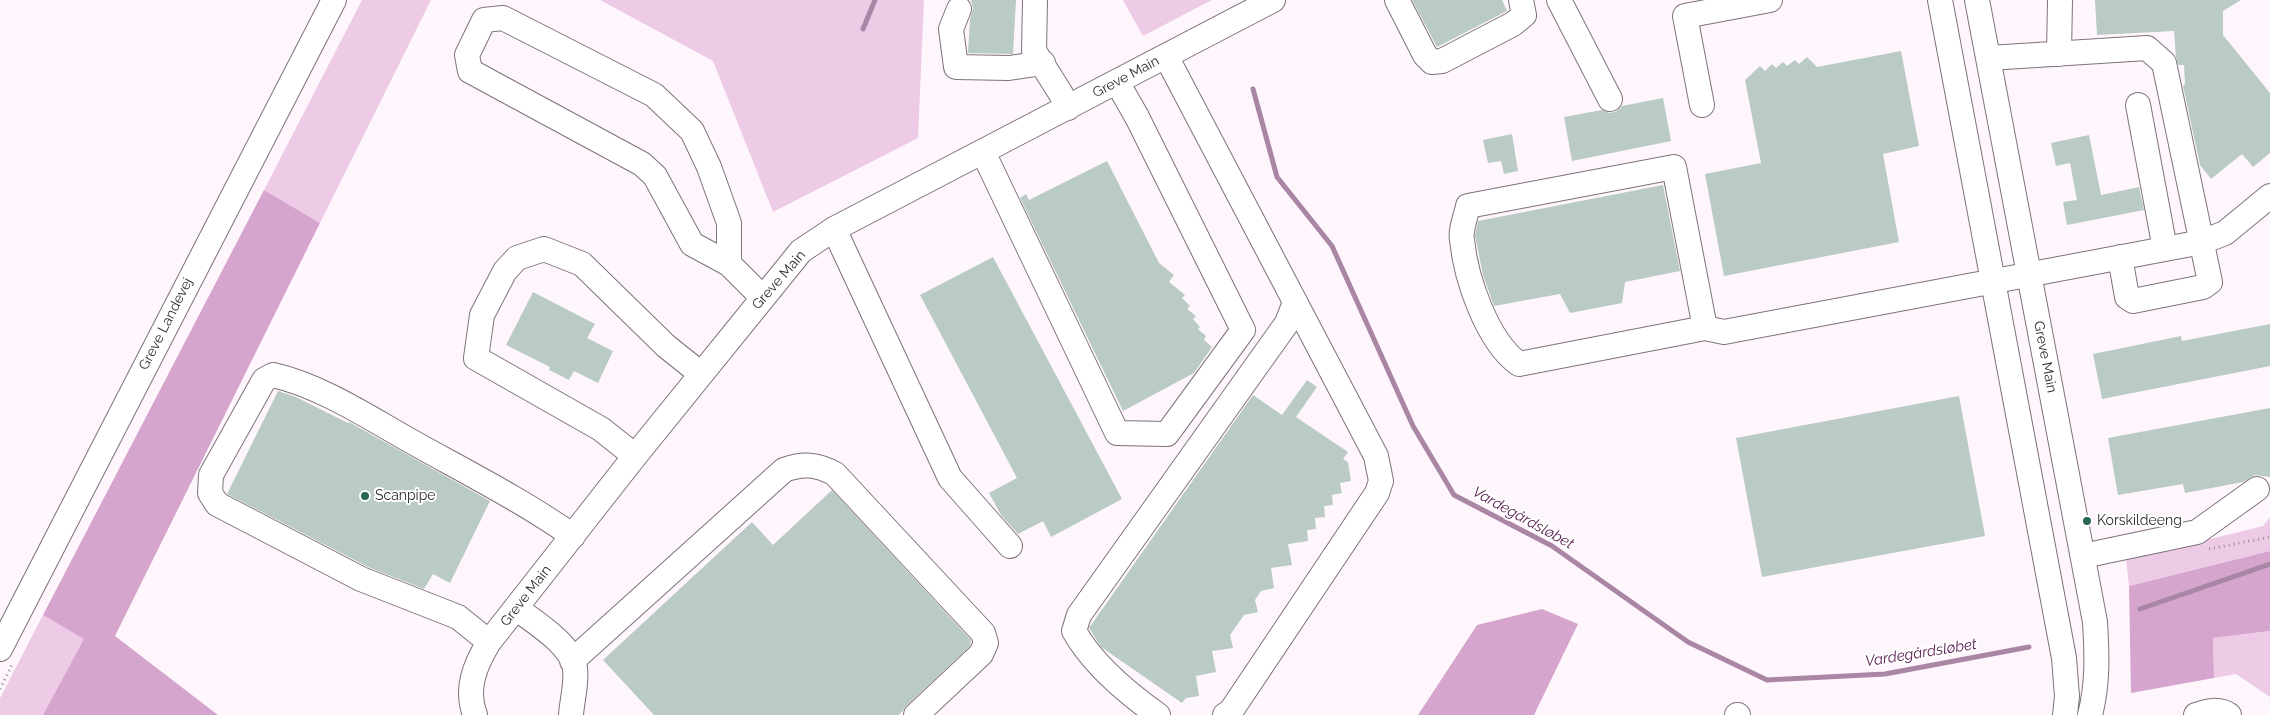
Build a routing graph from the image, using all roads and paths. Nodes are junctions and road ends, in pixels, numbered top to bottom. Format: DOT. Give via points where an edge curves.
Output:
graph roads {
  1 [pos="334,0"];
  2 [pos="1035,0"];
  3 [pos="1274,0"];
  4 [pos="1397,0"];
  5 [pos="1521,0"];
  6 [pos="1559,0"];
  7 [pos="1770,0"];
  8 [pos="1940,0"];
  9 [pos="1977,0"];
  10 [pos="2060,0"];
  11 [pos="959,9"];
  12 [pos="2059,54"];
  13 [pos="1166,56"];
  14 [pos="1988,58"];
  15 [pos="1043,63"];
  16 [pos="1117,82"];
  17 [pos="1610,99"];
  18 [pos="1702,105"];
  19 [pos="2138,105"];
  20 [pos="1068,108"];
  21 [pos="983,152"];
  22 [pos="2270,196"];
  23 [pos="834,229"];
  24 [pos="2202,242"];
  25 [pos="2165,249"];
  26 [pos="2120,257"];
  27 [pos="729,264"];
  28 [pos="2030,274"];
  29 [pos="1994,282"];
  30 [pos="763,298"];
  31 [pos="1295,302"];
  32 [pos="1714,330"];
  33 [pos="701,374"];
  34 [pos="635,456"];
  35 [pos="2257,489"];
  36 [pos="573,536"];
  37 [pos="1010,546"];
  38 [pos="2083,556"];
  39 [pos="516,608"];
  40 [pos="489,642"];
  41 [pos="0,649"];
  42 [pos="572,661"];
  43 [pos="475,715"];
  44 [pos="571,715"];
  45 [pos="916,715"];
  46 [pos="1158,715"];
  47 [pos="1225,715"];
  48 [pos="2065,715"];
  49 [pos="2090,715"];
  50 [pos="2196,715"];
  51 [pos="2229,715"];
  1 -- 41 [label="street, Greve Landevej"];
  2 -- 15 [label="street" via="1034,51"];
  3 -- 13 [label="street, Greve Main"];
  4 -- 5 [label="street" via="1424,55 1432,62 1442,61 1513,24 1524,16"];
  6 -- 17 [label="street"];
  7 -- 18 [label="street" via="1685,16"];
  8 -- 29 [label="street"];
  9 -- 14 [label="street, Greve Main"];
  10 -- 12 [label="street"];
  11 -- 15 [label="street" via="951,29 956,67 1009,68"];
  12 -- 14 [label="street"];
  12 -- 24 [label="street" via="2147,48 2164,63"];
  13 -- 16 [label="street, Greve Main"];
  13 -- 31 [label="street"];
  14 -- 28 [label="street, Greve Main"];
  15 -- 20 [label="street"];
  16 -- 20 [label="street, Greve Main"];
  16 -- 21 [label="street" via="1243,330 1167,434 1117,433"];
  19 -- 25 [label="street"];
  20 -- 21 [label="street, Greve Main"];
  21 -- 23 [label="street, Greve Main"];
  22 -- 24 [label="street" via="2224,233"];
  23 -- 30 [label="street, Greve Main" via="802,251"];
  23 -- 37 [label="street" via="950,478"];
  24 -- 25 [label="street"];
  24 -- 26 [label="street" via="2210,282 2203,288 2133,301 2126,297"];
  25 -- 26 [label="street"];
  26 -- 28 [label="street"];
  27 -- 27 [label="street" via="729,223 692,131 654,95 503,18 484,20 466,55 470,71 642,164 655,176 692,244"];
  27 -- 30 [label="street"];
  28 -- 29 [label="street"];
  28 -- 38 [label="street, Greve Main"];
  29 -- 32 [label="street"];
  29 -- 48 [label="street" via="2064,658"];
  30 -- 33 [label="street, Greve Main"];
  31 -- 46 [label="street" via="1287,323 1079,615 1074,631 1081,644 1129,694"];
  31 -- 47 [label="street" via="1376,456 1381,480 1377,494 1231,711"];
  32 -- 32 [label="street" via="1674,167 1468,206 1461,238 1476,302 1507,355 1519,364"];
  33 -- 34 [label="street, Greve Main"];
  33 -- 34 [label="street" via="666,346 582,264 544,249 517,258 504,271 482,315 476,358 601,429"];
  34 -- 36 [label="street, Greve Main"];
  35 -- 38 [label="street" via="2196,532"];
  36 -- 39 [label="street, Greve Main"];
  36 -- 40 [label="street" via="539,513 347,406 288,378 272,374 264,380 211,474 210,493 217,504 361,579 458,617"];
  38 -- 49 [label="street, Greve Main" via="2095,622 2098,662"];
  39 -- 40 [label="street, Greve Main"];
  39 -- 42 [label="street" via="551,635 568,652"];
  40 -- 43 [label="street, Greve Main" via="476,663 471,688"];
  42 -- 44 [label="street" via="575,682"];
  42 -- 45 [label="street" via="784,470 810,464 835,474 983,633 986,643 982,654"];
  50 -- 51 [label="street" via="2210,710"];
}
